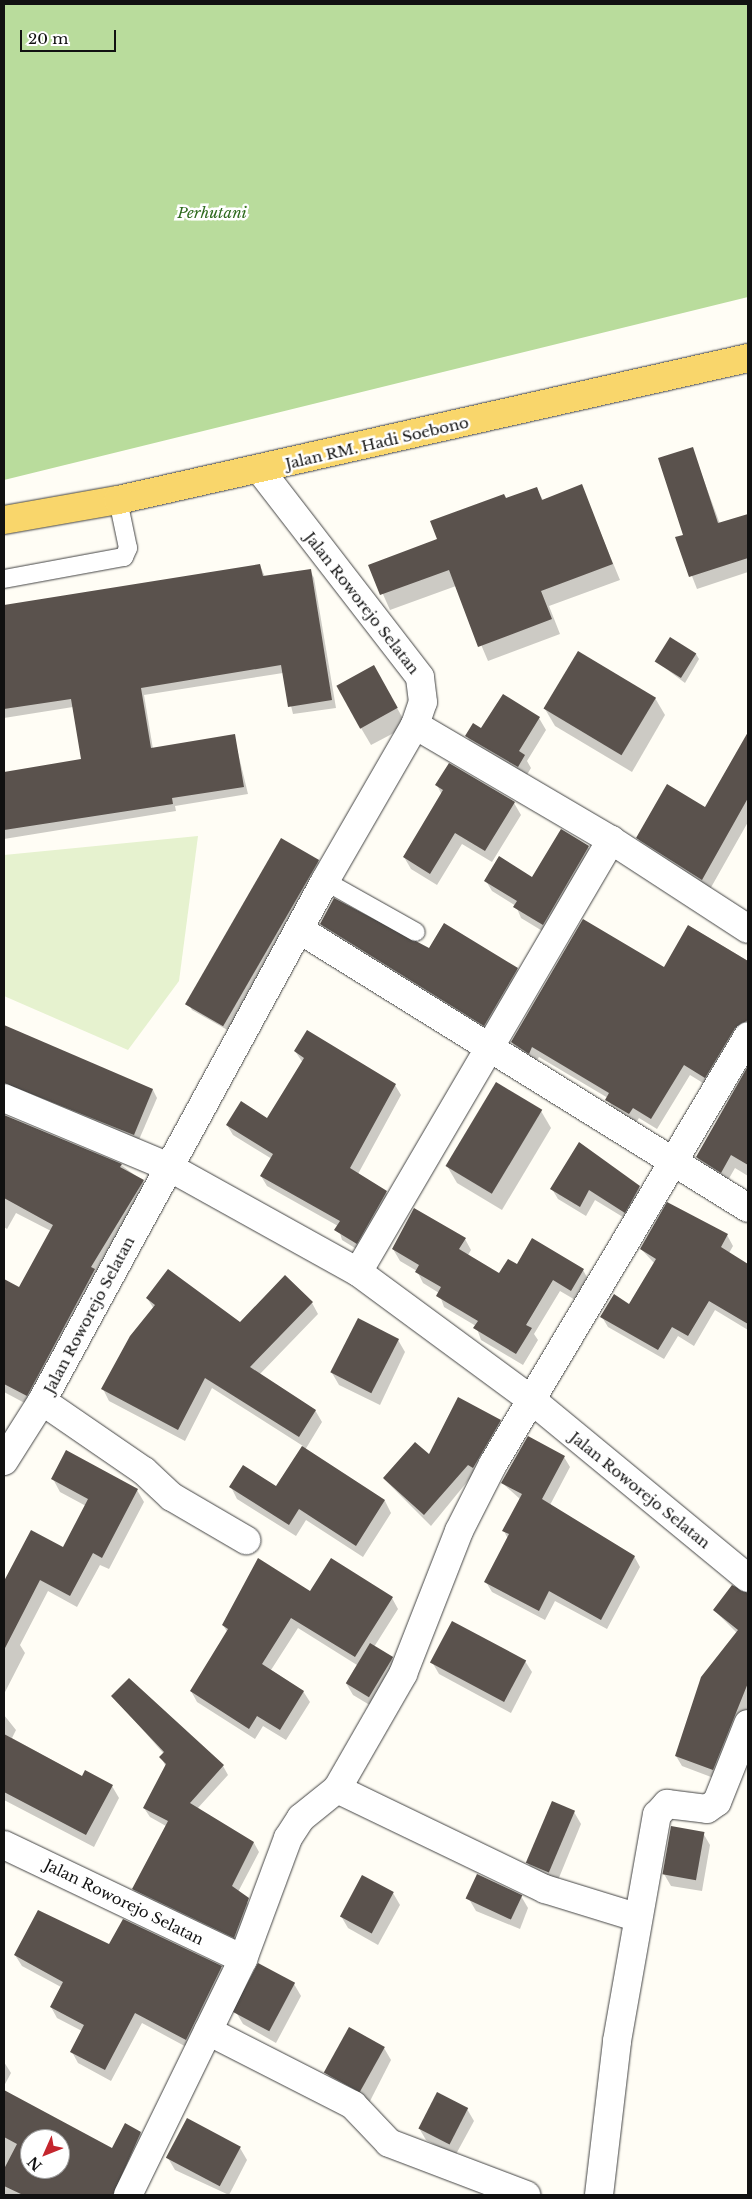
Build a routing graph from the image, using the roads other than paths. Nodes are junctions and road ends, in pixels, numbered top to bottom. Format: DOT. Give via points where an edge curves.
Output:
graph roads {
  1 [pos="748,358"];
  2 [pos="259,469"];
  3 [pos="118,500"];
  4 [pos="4,520"];
  5 [pos="4,579"];
  6 [pos="415,725"];
  7 [pos="611,840"];
  8 [pos="325,881"];
  9 [pos="748,929"];
  10 [pos="300,930"];
  11 [pos="416,932"];
  12 [pos="748,1036"];
  13 [pos="488,1047"];
  14 [pos="4,1098"];
  15 [pos="671,1160"];
  16 [pos="169,1167"];
  17 [pos="748,1208"];
  18 [pos="358,1272"];
  19 [pos="42,1401"];
  20 [pos="533,1401"];
  21 [pos="4,1461"];
  22 [pos="246,1540"];
  23 [pos="748,1578"];
  24 [pos="748,1724"];
  25 [pos="337,1789"];
  26 [pos="4,1845"];
  27 [pos="636,1917"];
  28 [pos="243,1959"];
  29 [pos="208,2031"];
  30 [pos="128,2195"];
  31 [pos="526,2195"];
  32 [pos="599,2195"];
  1 -- 2 [label="main road, Jalan RM. Hadi Soebono"];
  2 -- 3 [label="main road, Jalan RM. Hadi Soebono"];
  2 -- 6 [label="street, Jalan Roworejo Selatan" via="420,677 424,694"];
  3 -- 4 [label="main road, Jalan RM. Hadi Soebono"];
  3 -- 5 [label="lane" via="128,548 124,558"];
  6 -- 7 [label="street"];
  6 -- 8 [label="street, Jalan Roworejo Selatan"];
  7 -- 9 [label="street"];
  7 -- 13 [label="street"];
  8 -- 10 [label="street, Jalan Roworejo Selatan"];
  8 -- 11 [label="lane"];
  10 -- 13 [label="street"];
  10 -- 16 [label="street, Jalan Roworejo Selatan"];
  12 -- 15 [label="street"];
  13 -- 15 [label="street"];
  13 -- 18 [label="street"];
  14 -- 16 [label="street, Jalan Roworejo Selatan"];
  15 -- 17 [label="street"];
  15 -- 20 [label="street"];
  16 -- 18 [label="street, Jalan Roworejo Selatan"];
  16 -- 19 [label="street, Jalan Roworejo Selatan"];
  18 -- 20 [label="street, Jalan Roworejo Selatan"];
  19 -- 21 [label="street, Jalan Roworejo Selatan"];
  19 -- 22 [label="street" via="144,1471 172,1497"];
  20 -- 23 [label="street, Jalan Roworejo Selatan"];
  20 -- 25 [label="street" via="459,1532 403,1674"];
  24 -- 27 [label="street" via="712,1807 667,1804 661,1807"];
  25 -- 27 [label="street" via="545,1889"];
  25 -- 28 [label="street" via="301,1818 288,1838"];
  26 -- 28 [label="street, Jalan Roworejo Selatan"];
  27 -- 32 [label="street"];
  28 -- 29 [label="street"];
  29 -- 30 [label="street"];
  29 -- 31 [label="street" via="352,2105 389,2142"];
}
